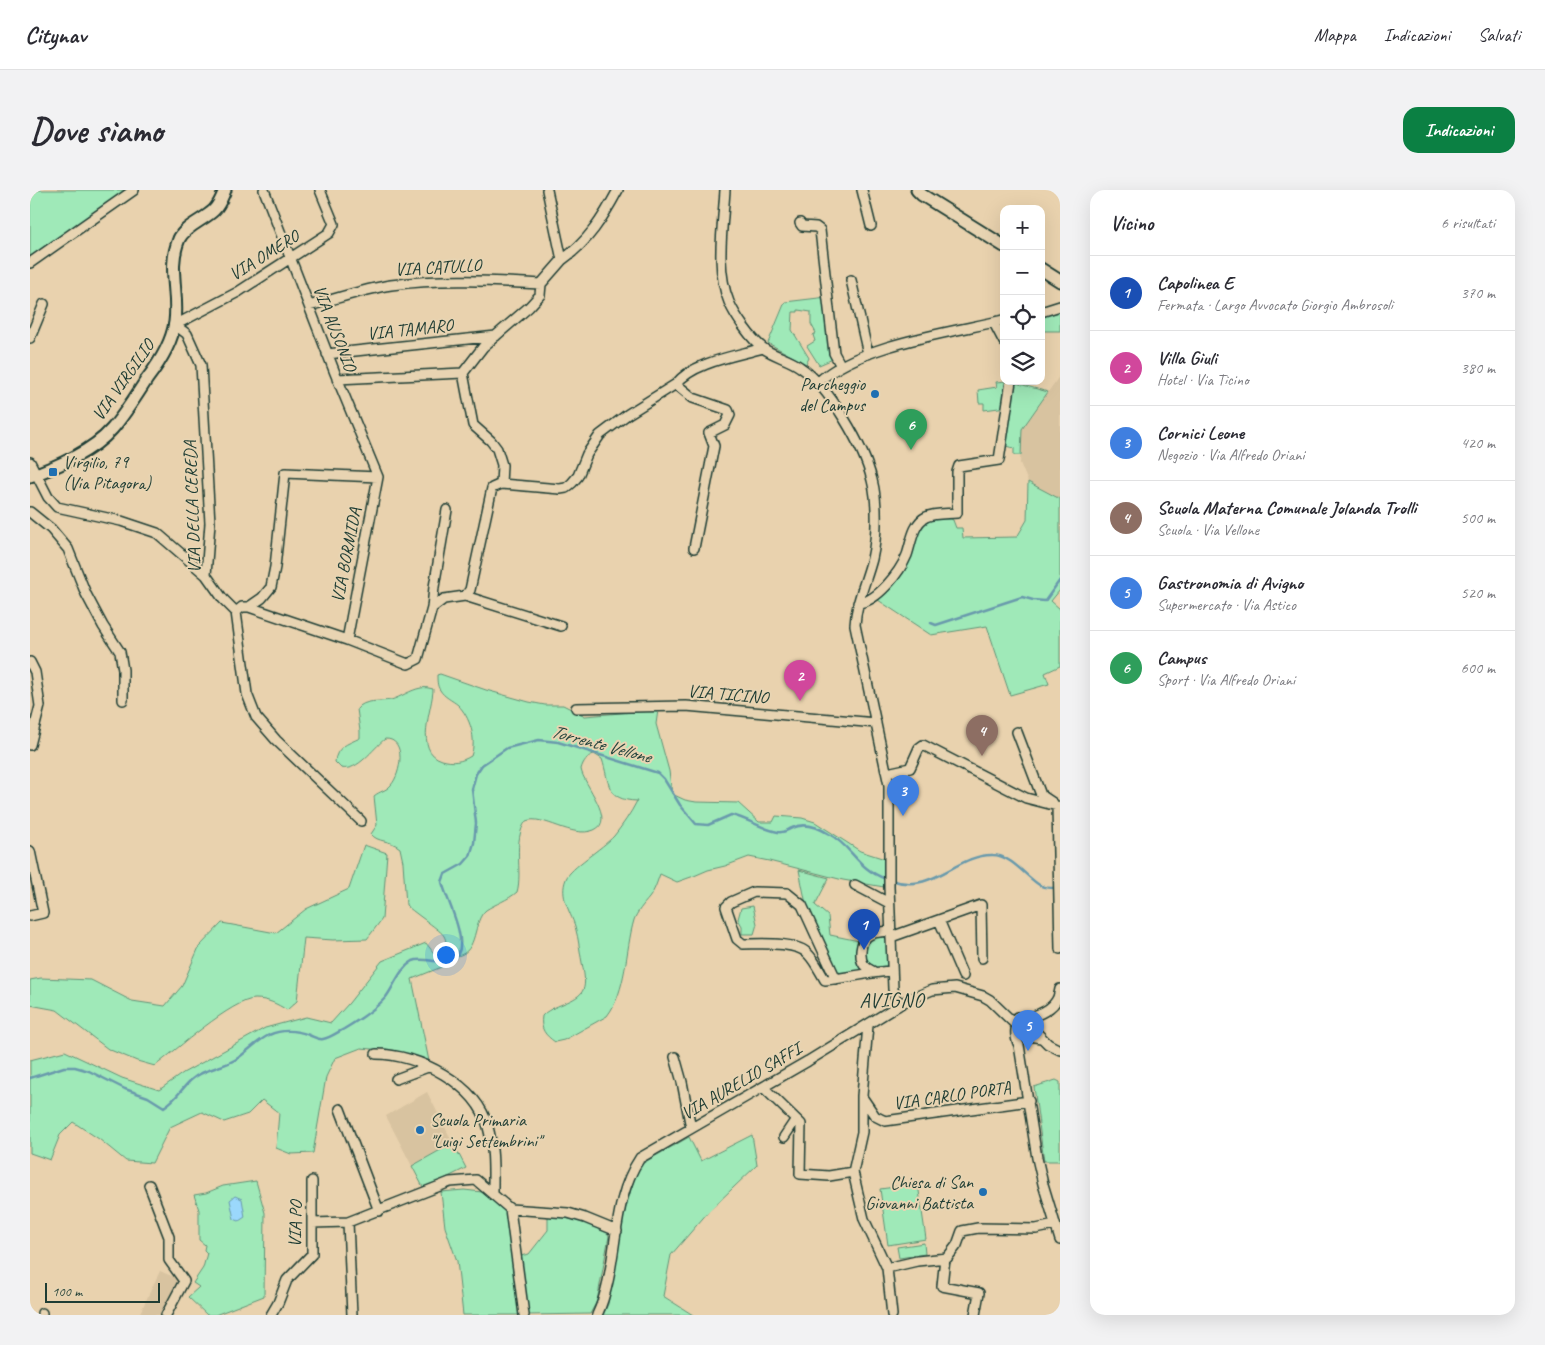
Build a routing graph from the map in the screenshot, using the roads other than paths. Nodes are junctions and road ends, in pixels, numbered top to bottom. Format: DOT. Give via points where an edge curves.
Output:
graph roads {
  1 [pos="134,190"];
  2 [pos="225,190"];
  3 [pos="264,190"];
  4 [pos="320,190"];
  5 [pos="547,190"];
  6 [pos="618,190"];
  7 [pos="725,190"];
  8 [pos="862,190"];
  9 [pos="917,190"];
  10 [pos="800,223"];
  11 [pos="872,226"];
  12 [pos="1000,243"];
  13 [pos="291,258"];
  14 [pos="562,260"];
  15 [pos="30,263"];
  16 [pos="1045,272"];
  17 [pos="851,280"];
  18 [pos="1060,281"];
  19 [pos="541,284"];
  20 [pos="44,304"];
  21 [pos="309,306"];
  22 [pos="1060,306"];
  23 [pos="1045,311"];
  24 [pos="1000,321"];
  25 [pos="994,322"];
  26 [pos="175,325"];
  27 [pos="496,336"];
  28 [pos="30,338"];
  29 [pos="1003,340"];
  30 [pos="763,348"];
  31 [pos="327,354"];
  32 [pos="868,354"];
  33 [pos="841,366"];
  34 [pos="463,373"];
  35 [pos="337,379"];
  36 [pos="818,382"];
  37 [pos="676,384"];
  38 [pos="1010,385"];
  39 [pos="30,462"];
  40 [pos="33,475"];
  41 [pos="378,477"];
  42 [pos="501,484"];
  43 [pos="447,510"];
  44 [pos="30,512"];
  45 [pos="694,548"];
  46 [pos="206,575"];
  47 [pos="464,596"];
  48 [pos="858,603"];
  49 [pos="249,607"];
  50 [pos="432,608"];
  51 [pos="236,612"];
  52 [pos="561,626"];
  53 [pos="347,640"];
  54 [pos="30,662"];
  55 [pos="123,700"];
  56 [pos="576,708"];
  57 [pos="876,723"];
  58 [pos="1018,732"];
  59 [pos="30,745"];
  60 [pos="887,773"];
  61 [pos="1059,805"];
  62 [pos="361,821"];
  63 [pos="30,851"];
  64 [pos="855,885"];
  65 [pos="889,903"];
  66 [pos="30,916"];
  67 [pos="939,920"];
  68 [pos="891,934"];
  69 [pos="1060,949"];
  70 [pos="982,958"];
  71 [pos="892,971"];
  72 [pos="874,972"];
  73 [pos="962,976"];
  74 [pos="836,979"];
  75 [pos="1060,989"];
  76 [pos="898,1006"];
  77 [pos="868,1025"];
  78 [pos="1025,1027"];
  79 [pos="1060,1050"];
  80 [pos="376,1054"];
  81 [pos="675,1057"];
  82 [pos="428,1067"];
  83 [pos="396,1079"];
  84 [pos="763,1087"];
  85 [pos="862,1096"];
  86 [pos="1029,1101"];
  87 [pos="340,1109"];
  88 [pos="796,1119"];
  89 [pos="691,1128"];
  90 [pos="784,1137"];
  91 [pos="853,1172"];
  92 [pos="312,1181"];
  93 [pos="149,1185"];
  94 [pos="493,1192"];
  95 [pos="510,1209"];
  96 [pos="379,1211"];
  97 [pos="348,1222"];
  98 [pos="312,1223"];
  99 [pos="1055,1224"];
  100 [pos="617,1231"];
  101 [pos="1060,1240"];
  102 [pos="946,1258"];
  103 [pos="887,1268"];
  104 [pos="166,1315"];
  105 [pos="271,1315"];
  106 [pos="352,1315"];
  107 [pos="524,1315"];
  108 [pos="597,1315"];
  109 [pos="892,1315"];
  110 [pos="975,1315"];
  1 -- 15 [label="street"];
  2 -- 26 [label="main road, VIA VIRGILIO" via="214,210 180,236 172,264"];
  3 -- 13 [label="street, VIA AUSONIO"];
  4 -- 13 [label="street, VIA OMERO" via="334,224 329,233"];
  5 -- 14 [label="street"];
  6 -- 14 [label="street" via="604,216 583,243"];
  7 -- 30 [label="street" via="722,274 729,302 741,324"];
  8 -- 11 [label="street"];
  9 -- 12 [label="main road"];
  10 -- 33 [label="street" via="820,230 834,353"];
  13 -- 21 [label="street, VIA AUSONIO"];
  13 -- 26 [label="street, VIA OMERO" via="238,292"];
  14 -- 19 [label="street"];
  16 -- 18 [label="main road"];
  17 -- 32 [label="street"];
  19 -- 21 [label="street, VIA CATULLO" via="426,281 389,286"];
  19 -- 27 [label="street" via="540,295 529,308"];
  20 -- 28 [label="street"];
  21 -- 31 [label="street, VIA AUSONIO"];
  22 -- 23 [label="street"];
  24 -- 25 [label="street"];
  25 -- 29 [label="street"];
  25 -- 32 [label="street"];
  26 -- 40 [label="main road, VIA VIRGILIO" via="159,362 111,430 78,454"];
  26 -- 46 [label="street, VIA DELLA CEREDA" via="187,334 200,366 210,523"];
  27 -- 31 [label="street, VIA TAMARO"];
  27 -- 34 [label="street"];
  30 -- 36 [label="street" via="800,367"];
  30 -- 37 [label="street" via="692,369"];
  31 -- 35 [label="street, VIA AUSONIO"];
  32 -- 33 [label="street"];
  33 -- 36 [label="street"];
  34 -- 35 [label="street"];
  34 -- 42 [label="street" via="472,425 498,449 502,465"];
  35 -- 41 [label="street, VIA AUSONIO"];
  36 -- 48 [label="street" via="860,449 874,488 874,547"];
  37 -- 42 [label="street" via="600,435 578,476 566,488"];
  37 -- 45 [label="street" via="693,398 728,410 730,415 725,425 709,433 714,446"];
  38 -- 48 [label="street" via="999,460 959,466 957,513 931,516 921,521 906,557 882,591"];
  39 -- 40 [label="street"];
  40 -- 46 [label="street" via="58,507 157,533"];
  41 -- 49 [label="street" via="286,473 271,587"];
  41 -- 53 [label="street, VIA BORMIDA"];
  42 -- 47 [label="street" via="492,488 470,590"];
  43 -- 50 [label="street"];
  44 -- 55 [label="street" via="52,529 68,549 86,594 120,652"];
  46 -- 51 [label="street, VIA DELLA CEREDA"];
  47 -- 50 [label="street" via="444,599"];
  47 -- 52 [label="street"];
  48 -- 57 [label="street" via="855,625"];
  49 -- 51 [label="street" via="242,607"];
  49 -- 53 [label="street"];
  50 -- 53 [label="street" via="418,659 408,664"];
  51 -- 62 [label="street" via="247,694 256,717"];
  54 -- 59 [label="street" via="35,672 40,706"];
  56 -- 57 [label="street, VIA TICINO" via="686,706"];
  57 -- 60 [label="street"];
  58 -- 61 [label="street" via="1041,795"];
  60 -- 61 [label="street" via="910,768 923,745 1026,798"];
  60 -- 65 [label="street"];
  61 -- 69 [label="street"];
  63 -- 66 [label="street" via="43,913"];
  64 -- 65 [label="street"];
  65 -- 68 [label="street"];
  67 -- 68 [label="street"];
  67 -- 70 [label="street" via="981,904"];
  67 -- 73 [label="street"];
  68 -- 71 [label="street"];
  68 -- 72 [label="street" via="876,932 863,941 862,960"];
  71 -- 72 [label="street"];
  71 -- 76 [label="street"];
  72 -- 74 [label="street"];
  74 -- 74 [label="street" via="802,905 787,893 754,892 726,907 737,939 743,944 798,947 807,952 825,980"];
  75 -- 78 [label="street" via="1054,1003"];
  76 -- 77 [label="street, VIA AURELIO SAFFI"];
  76 -- 78 [label="street, VIA AURELIO SAFFI" via="932,990 955,988 983,996"];
  77 -- 84 [label="street, VIA AURELIO SAFFI"];
  77 -- 85 [label="street"];
  78 -- 79 [label="street"];
  78 -- 86 [label="street" via="1020,1044"];
  80 -- 82 [label="street" via="391,1054"];
  81 -- 89 [label="street"];
  82 -- 83 [label="street"];
  82 -- 94 [label="street" via="438,1070 477,1102 488,1126"];
  84 -- 88 [label="street"];
  84 -- 89 [label="street, VIA AURELIO SAFFI"];
  85 -- 86 [label="street, VIA CARLO PORTA" via="875,1116 885,1121"];
  85 -- 91 [label="street" via="862,1132"];
  86 -- 99 [label="street" via="1037,1158"];
  87 -- 96 [label="street"];
  88 -- 90 [label="street"];
  88 -- 91 [label="street" via="801,1124 800,1174 829,1176"];
  89 -- 100 [label="street, VIA AURELIO SAFFI" via="640,1158 623,1196"];
  91 -- 103 [label="street" via="864,1219"];
  92 -- 98 [label="street, VIA PO"];
  93 -- 104 [label="street" via="169,1237 170,1260 184,1280"];
  94 -- 95 [label="street"];
  94 -- 96 [label="street" via="476,1180 450,1182"];
  95 -- 100 [label="street" via="568,1213"];
  95 -- 107 [label="street"];
  96 -- 97 [label="street"];
  97 -- 98 [label="street"];
  97 -- 106 [label="street"];
  98 -- 105 [label="street, VIA PO" via="312,1254 288,1280"];
  99 -- 101 [label="street"];
  99 -- 102 [label="street" via="1036,1229 978,1228 962,1231"];
  100 -- 108 [label="street, VIA AURELIO SAFFI" via="605,1293"];
  102 -- 103 [label="street"];
  102 -- 110 [label="street" via="942,1286 979,1293"];
  103 -- 109 [label="street"];
}
